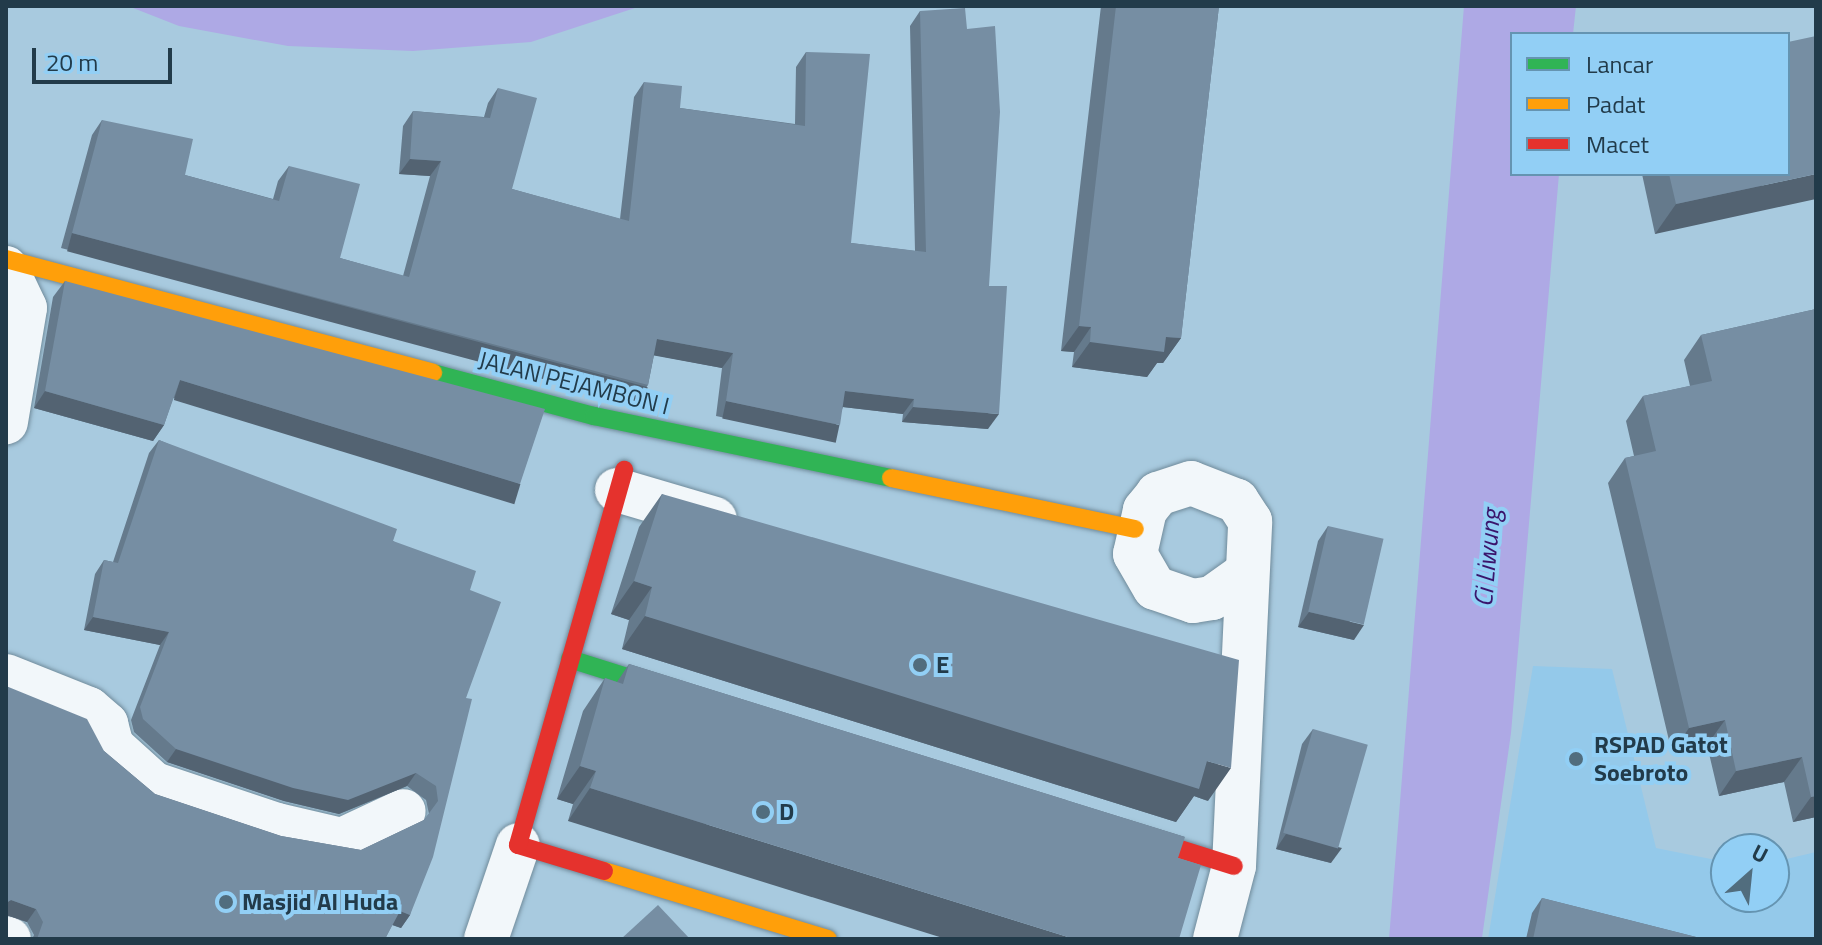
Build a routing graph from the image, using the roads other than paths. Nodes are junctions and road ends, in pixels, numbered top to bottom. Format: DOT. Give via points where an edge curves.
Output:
graph roads {
  1 [pos="6,259"];
  2 [pos="6,268"];
  3 [pos="6,422"];
  4 [pos="620,480"];
  5 [pos="1135,529"];
  6 [pos="752,530"];
  7 [pos="1247,573"];
  8 [pos="570,659"];
  9 [pos="1203,662"];
  10 [pos="1248,675"];
  11 [pos="6,676"];
  12 [pos="706,701"];
  13 [pos="404,811"];
  14 [pos="1098,824"];
  15 [pos="518,845"];
  16 [pos="1234,866"];
  17 [pos="486,939"];
  18 [pos="828,939"];
  19 [pos="1215,939"];
  1 -- 5 [label="street, JALAN PEJAMBON I" via="594,416"];
  2 -- 3 [label="street" via="25,308"];
  4 -- 6 [label="street"];
  4 -- 8 [label="street"];
  5 -- 7 [label="street" via="1142,573 1173,598 1212,598"];
  5 -- 7 [label="street" via="1158,494 1173,486 1217,488 1250,521"];
  7 -- 10 [label="street"];
  8 -- 12 [label="street"];
  8 -- 15 [label="street"];
  9 -- 10 [label="street"];
  10 -- 16 [label="street"];
  11 -- 13 [label="street" via="89,709 106,724 112,746 154,784 342,840"];
  14 -- 16 [label="street"];
  15 -- 17 [label="street"];
  15 -- 18 [label="street"];
  16 -- 19 [label="street"];
}
